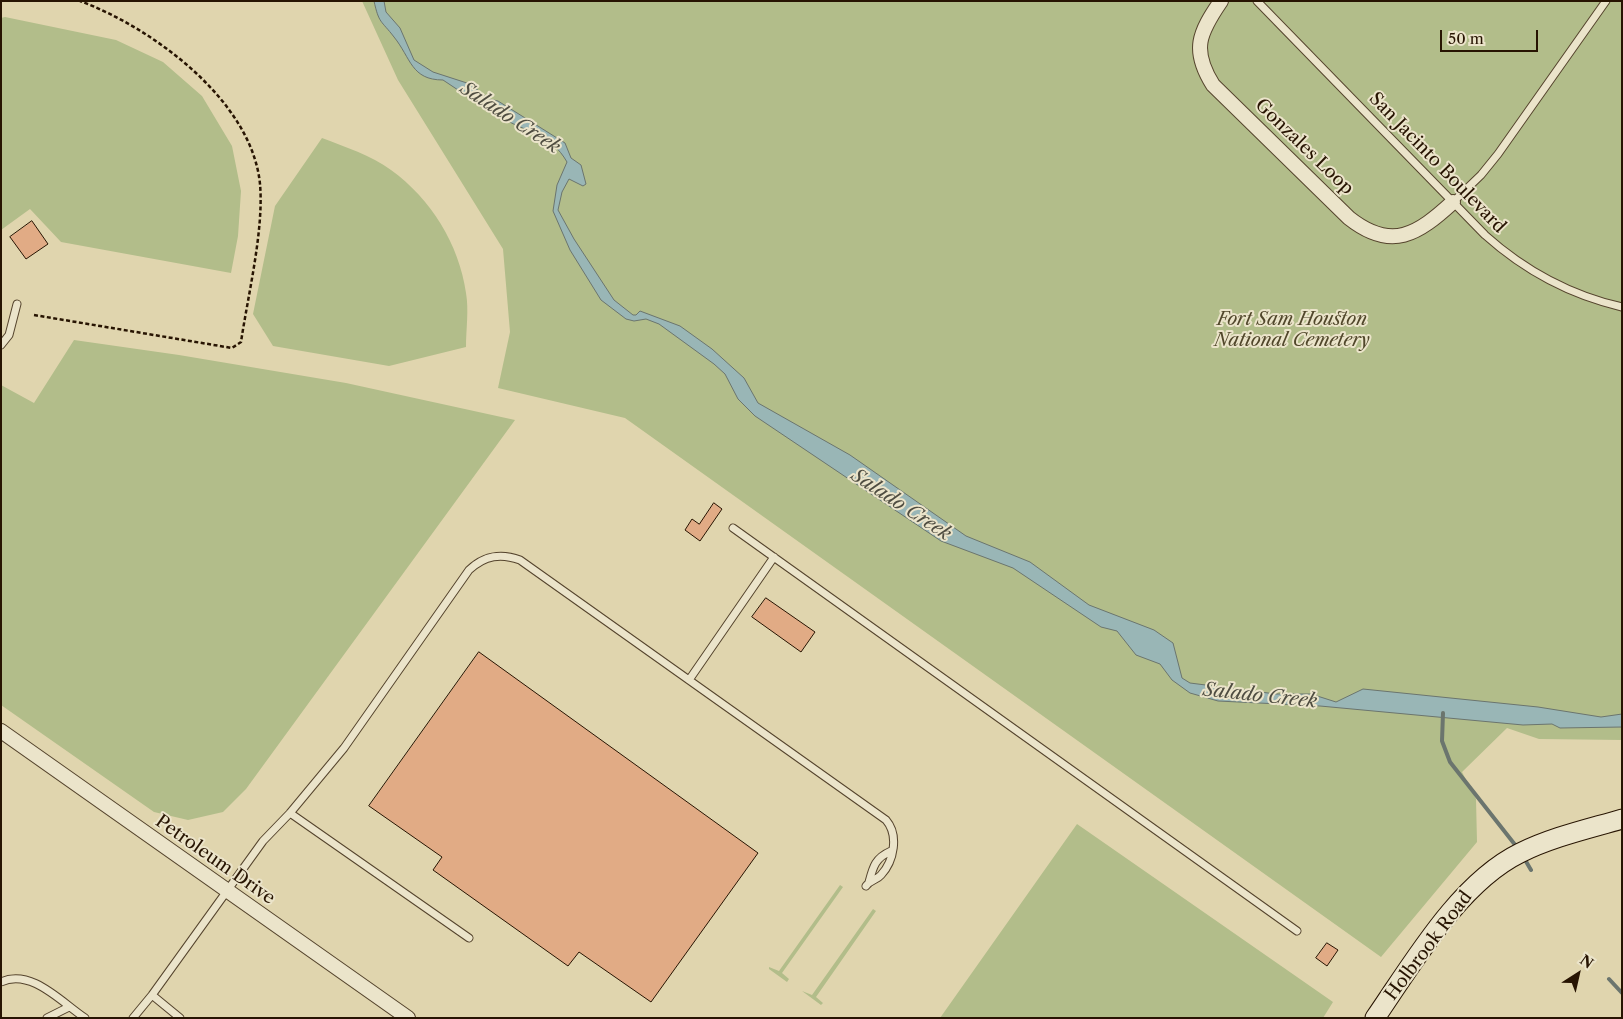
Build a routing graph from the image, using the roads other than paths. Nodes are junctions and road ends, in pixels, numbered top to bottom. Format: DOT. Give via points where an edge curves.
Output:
graph roads {
  1 [pos="1221,1"];
  2 [pos="1257,1"];
  3 [pos="1606,1"];
  4 [pos="1453,202"];
  5 [pos="17,304"];
  6 [pos="1622,307"];
  7 [pos="1,346"];
  8 [pos="733,528"];
  9 [pos="774,557"];
  10 [pos="689,680"];
  11 [pos="1,731"];
  12 [pos="290,812"];
  13 [pos="1622,819"];
  14 [pos="890,852"];
  15 [pos="227,892"];
  16 [pos="1297,932"];
  17 [pos="469,938"];
  18 [pos="1,982"];
  19 [pos="152,996"];
  20 [pos="69,1007"];
  21 [pos="47,1018"];
  22 [pos="85,1018"];
  23 [pos="133,1018"];
  24 [pos="180,1018"];
  25 [pos="408,1018"];
  26 [pos="1375,1018"];
  1 -- 4 [label="street, Gonzales Loop" via="1205,25 1200,40 1199,55 1204,71 1213,85 1349,218 1362,228 1397,236 1414,233"];
  2 -- 4 [label="lane, San Jacinto Boulevard"];
  3 -- 4 [label="lane" via="1498,154"];
  4 -- 6 [label="lane, San Jacinto Boulevard" via="1506,254 1537,274 1568,289"];
  5 -- 7 [label="lane" via="9,335"];
  8 -- 9 [label="lane"];
  9 -- 10 [label="lane"];
  9 -- 16 [label="lane"];
  10 -- 12 [label="lane" via="520,560 500,555 487,558 469,570 344,748"];
  10 -- 14 [label="lane" via="886,820 894,836"];
  11 -- 15 [label="street, Petroleum Drive"];
  12 -- 15 [label="lane" via="263,841"];
  12 -- 17 [label="lane"];
  13 -- 26 [label="street, Holbrook Road" via="1542,842 1518,854 1468,892"];
  14 -- 14 [label="lane" via="890,862 884,871 868,884 870,871 879,858"];
  15 -- 19 [label="lane"];
  15 -- 25 [label="street, Petroleum Drive"];
  18 -- 20 [label="lane" via="9,978 27,979"];
  19 -- 23 [label="lane"];
  19 -- 24 [label="lane"];
  20 -- 21 [label="lane"];
  20 -- 22 [label="lane"];
}
